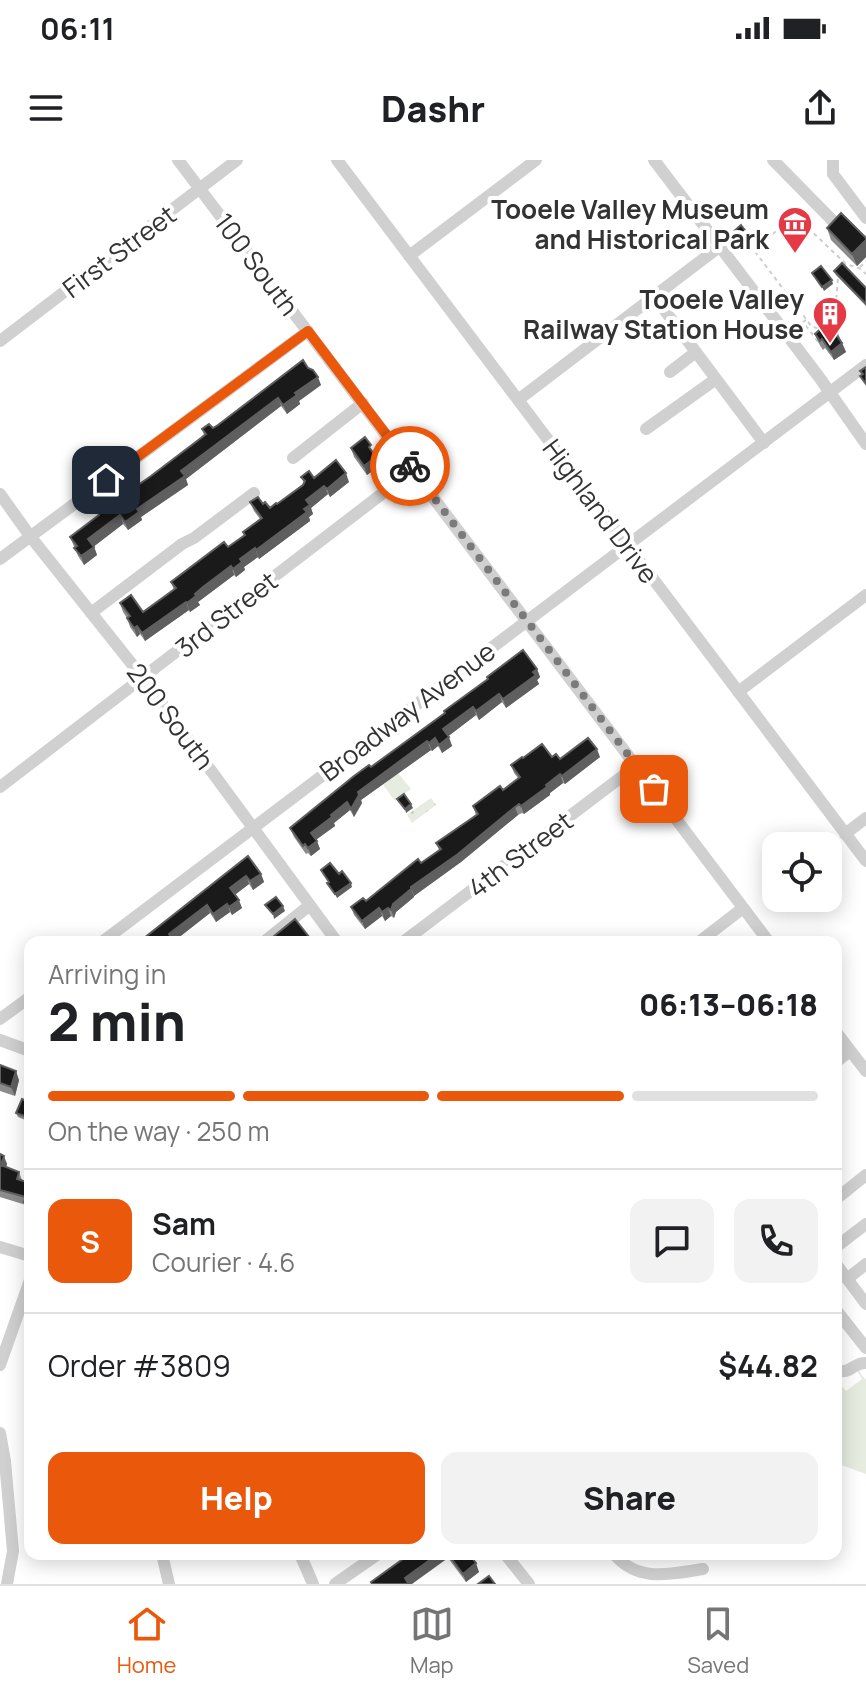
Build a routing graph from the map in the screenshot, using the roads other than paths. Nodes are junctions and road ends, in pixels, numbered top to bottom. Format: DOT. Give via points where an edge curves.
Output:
graph roads {
  1 [pos="178,160"];
  2 [pos="237,160"];
  3 [pos="337,160"];
  4 [pos="536,160"];
  5 [pos="654,160"];
  6 [pos="773,160"];
  7 [pos="833,160"];
  8 [pos="200,189"];
  9 [pos="866,218"];
  10 [pos="834,222"];
  11 [pos="719,247"];
  12 [pos="409,256"];
  13 [pos="654,296"];
  14 [pos="308,331"];
  15 [pos="0,341"];
  16 [pos="696,352"];
  17 [pos="866,365"];
  18 [pos="670,372"];
  19 [pos="716,379"];
  20 [pos="829,393"];
  21 [pos="518,400"];
  22 [pos="363,403"];
  23 [pos="646,429"];
  24 [pos="764,443"];
  25 [pos="866,444"];
  26 [pos="293,458"];
  27 [pos="413,470"];
  28 [pos="254,493"];
  29 [pos="0,494"];
  30 [pos="30,536"];
  31 [pos="628,545"];
  32 [pos="0,559"];
  33 [pos="866,595"];
  34 [pos="91,613"];
  35 [pos="527,621"];
  36 [pos="143,678"];
  37 [pos="738,692"];
  38 [pos="636,766"];
  39 [pos="0,787"];
  40 [pos="866,818"];
  41 [pos="254,828"];
  42 [pos="845,834"];
  43 [pos="866,861"];
  44 [pos="310,905"];
  45 [pos="743,908"];
  46 [pos="110,936"];
  47 [pos="271,936"];
  48 [pos="333,936"];
  49 [pos="411,936"];
  50 [pos="707,936"];
  51 [pos="764,936"];
  52 [pos="24,1001"];
  53 [pos="0,1019"];
  54 [pos="0,1040"];
  55 [pos="842,1040"];
  56 [pos="24,1049"];
  57 [pos="850,1051"];
  58 [pos="842,1057"];
  59 [pos="866,1071"];
  60 [pos="866,1175"];
  61 [pos="842,1194"];
  62 [pos="866,1224"];
  63 [pos="842,1242"];
  64 [pos="0,1247"];
  65 [pos="24,1254"];
  66 [pos="866,1264"];
  67 [pos="842,1272"];
  68 [pos="847,1279"];
  69 [pos="24,1297"];
  70 [pos="866,1304"];
  71 [pos="842,1318"];
  72 [pos="866,1348"];
  73 [pos="866,1363"];
  74 [pos="0,1365"];
  75 [pos="842,1372"];
  76 [pos="0,1433"];
  77 [pos="163,1560"];
  78 [pos="303,1560"];
  79 [pos="369,1560"];
  80 [pos="510,1560"];
  81 [pos="619,1560"];
  82 [pos="703,1569"];
  83 [pos="7,1584"];
  84 [pos="169,1584"];
  85 [pos="313,1584"];
  86 [pos="335,1584"];
  87 [pos="529,1584"];
  1 -- 8 [label="street, 100 South"];
  2 -- 8 [label="street, First Street"];
  3 -- 12 [label="street, Highland Drive"];
  4 -- 12 [label="street"];
  5 -- 11 [label="street"];
  6 -- 10 [label="street"];
  7 -- 9 [label="street" via="833,174"];
  8 -- 14 [label="street, 100 South"];
  8 -- 15 [label="street, First Street"];
  11 -- 13 [label="street"];
  11 -- 20 [label="street"];
  12 -- 21 [label="street, Highland Drive"];
  13 -- 16 [label="street"];
  13 -- 21 [label="street"];
  14 -- 22 [label="street, 100 South"];
  14 -- 30 [label="street"];
  16 -- 18 [label="street"];
  16 -- 19 [label="street"];
  17 -- 20 [label="street, Broadway Avenue"];
  19 -- 23 [label="street"];
  19 -- 24 [label="street"];
  20 -- 24 [label="street, Broadway Avenue"];
  20 -- 25 [label="street"];
  21 -- 31 [label="street, Highland Drive"];
  22 -- 26 [label="street"];
  22 -- 27 [label="street, 100 South"];
  24 -- 31 [label="street, Broadway Avenue"];
  27 -- 35 [label="street, 100 South"];
  27 -- 36 [label="street, 3rd Street"];
  28 -- 34 [label="street"];
  29 -- 30 [label="street, 200 South"];
  30 -- 32 [label="street"];
  30 -- 34 [label="street, 200 South"];
  31 -- 35 [label="street, Broadway Avenue"];
  31 -- 37 [label="street, Highland Drive"];
  33 -- 37 [label="street"];
  34 -- 36 [label="street, 200 South"];
  35 -- 38 [label="street, 100 South"];
  35 -- 41 [label="street, Broadway Avenue"];
  36 -- 39 [label="street, 3rd Street"];
  36 -- 41 [label="street, 200 South"];
  37 -- 42 [label="street, Highland Drive"];
  38 -- 45 [label="street, 100 South"];
  38 -- 49 [label="street, 4th Street"];
  40 -- 42 [label="street"];
  41 -- 44 [label="street, 200 South"];
  41 -- 46 [label="street, Broadway Avenue"];
  42 -- 43 [label="street, Highland Drive"];
  44 -- 47 [label="street"];
  44 -- 48 [label="street, 200 South"];
  45 -- 50 [label="street"];
  45 -- 51 [label="street, 100 South"];
  52 -- 53 [label="street"];
  54 -- 56 [label="street"];
  55 -- 57 [label="street"];
  57 -- 58 [label="street"];
  57 -- 59 [label="street"];
  60 -- 61 [label="street"];
  62 -- 63 [label="street"];
  64 -- 65 [label="street"];
  66 -- 68 [label="street"];
  67 -- 68 [label="street"];
  68 -- 70 [label="street"];
  69 -- 74 [label="street"];
  71 -- 72 [label="street"];
  73 -- 75 [label="street"];
  76 -- 83 [label="street" via="13,1551"];
  77 -- 84 [label="street"];
  78 -- 85 [label="street"];
  79 -- 86 [label="street"];
  80 -- 87 [label="street"];
  81 -- 82 [label="street" via="640,1573 661,1576"];
}
